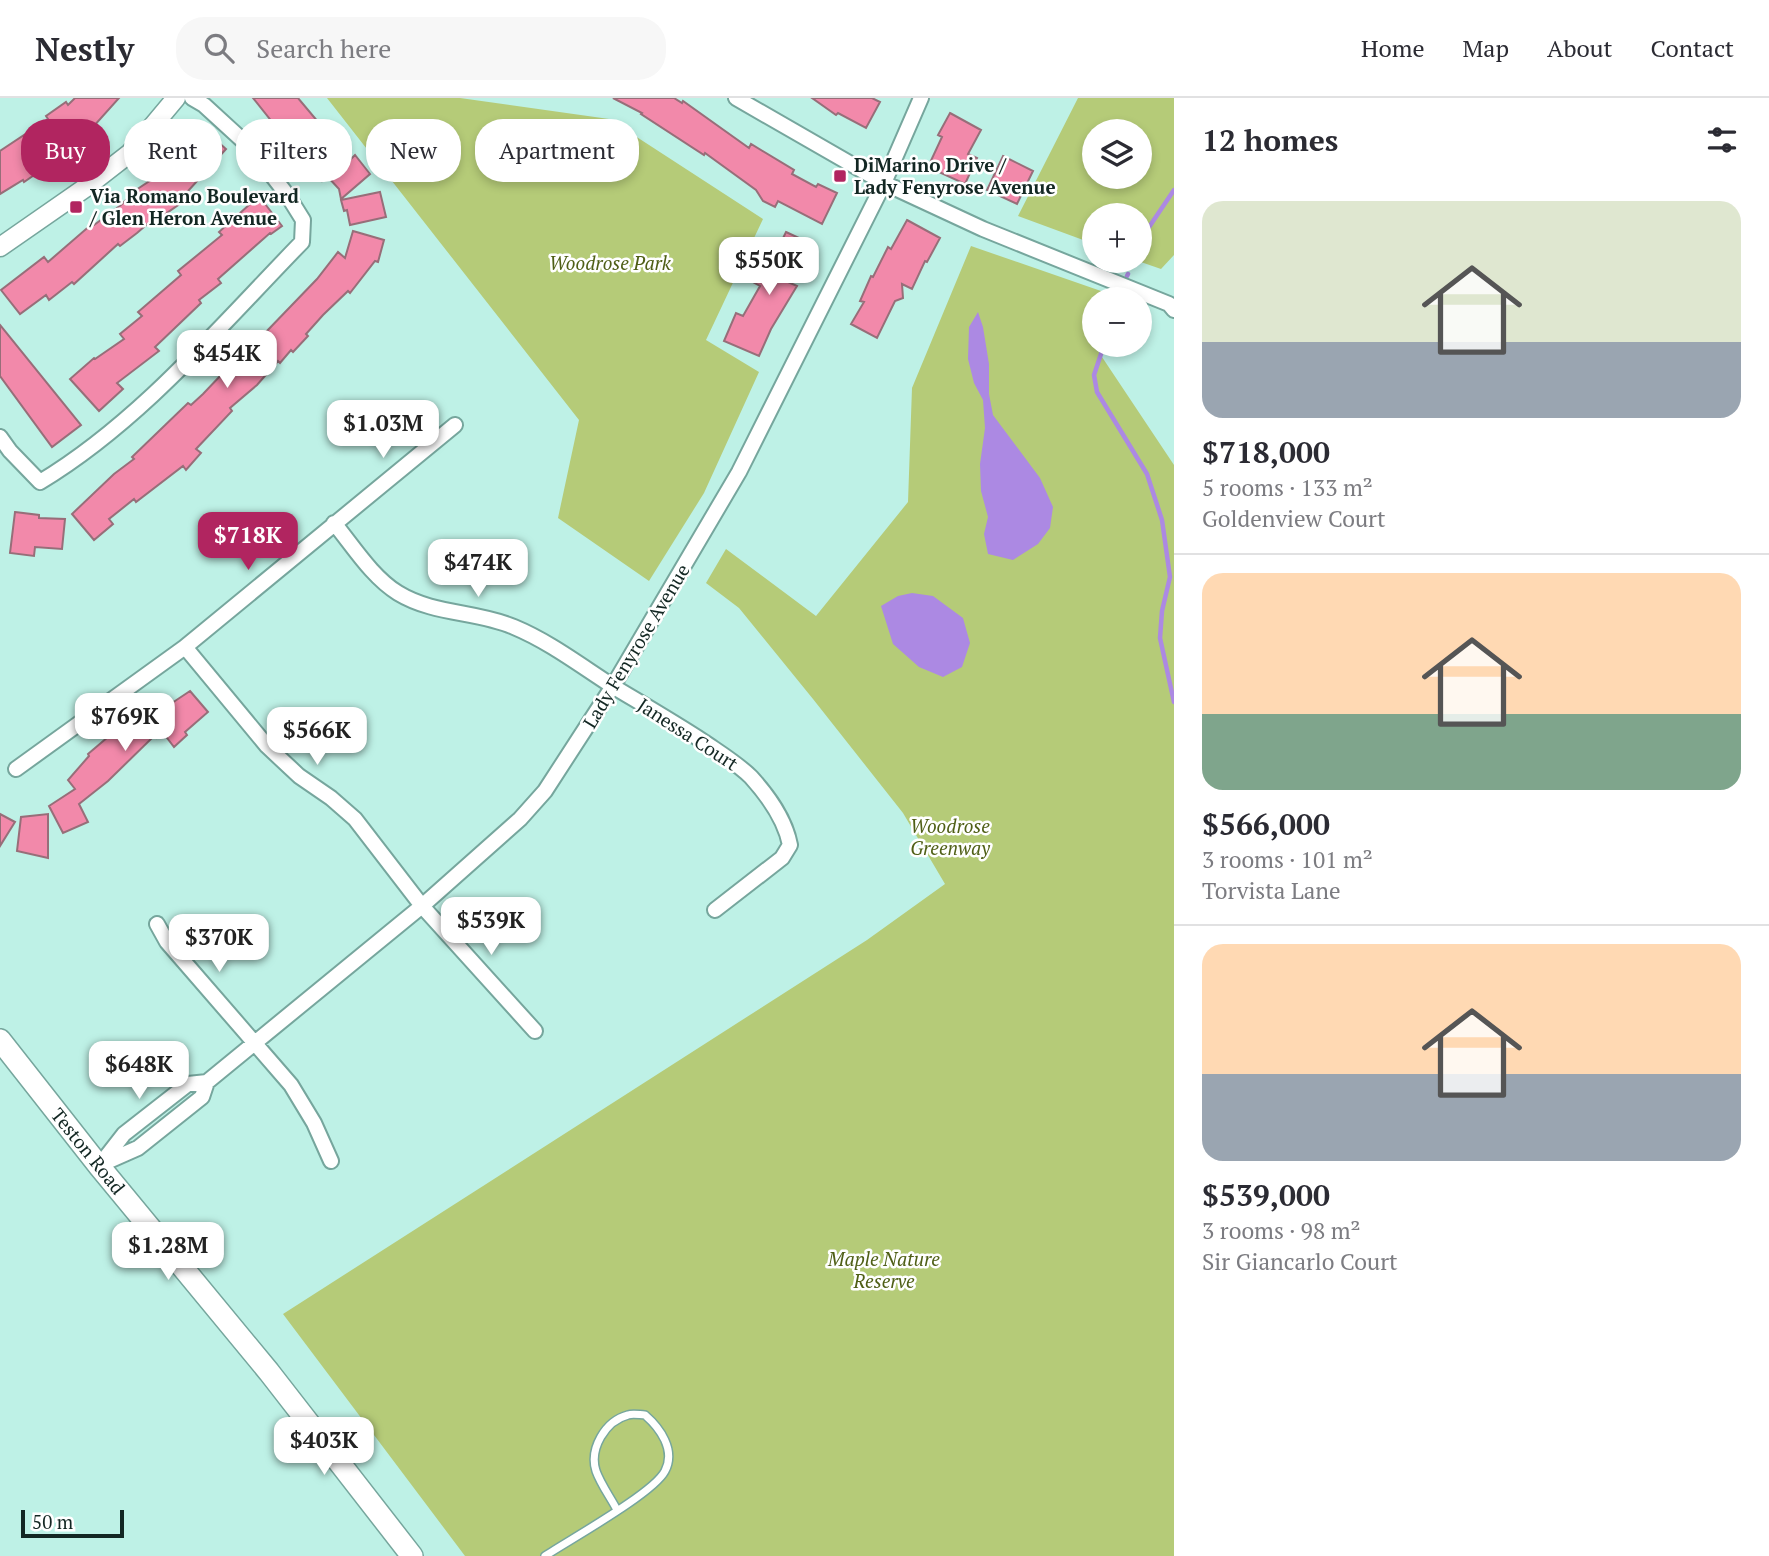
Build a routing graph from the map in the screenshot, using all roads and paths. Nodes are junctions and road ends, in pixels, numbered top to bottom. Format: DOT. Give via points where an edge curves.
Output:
graph roads {
  1 [pos="176,98"];
  2 [pos="192,98"];
  3 [pos="736,98"];
  4 [pos="921,98"];
  5 [pos="884,183"];
  6 [pos="0,247"];
  7 [pos="1174,310"];
  8 [pos="455,425"];
  9 [pos="0,437"];
  10 [pos="334,523"];
  11 [pos="185,648"];
  12 [pos="613,686"];
  13 [pos="16,769"];
  14 [pos="422,906"];
  15 [pos="715,910"];
  16 [pos="158,924"];
  17 [pos="535,1031"];
  18 [pos="0,1041"];
  19 [pos="253,1043"];
  20 [pos="331,1161"];
  21 [pos="99,1166"];
  22 [pos="617,1510"];
  23 [pos="412,1556"];
  24 [pos="545,1556"];
  1 -- 6 [label="street" via="130,153"];
  2 -- 9 [label="street" via="251,148 288,196 303,220 302,242 166,381 75,461 40,482"];
  3 -- 5 [label="street"];
  4 -- 5 [label="street, Lady Fenyrose Avenue"];
  5 -- 7 [label="street"];
  5 -- 12 [label="street, Lady Fenyrose Avenue" via="739,472"];
  8 -- 10 [label="street"];
  10 -- 11 [label="street"];
  10 -- 12 [label="street, Janessa Court" via="396,592 444,611 513,626"];
  11 -- 13 [label="street"];
  11 -- 14 [label="street" via="267,746 355,819"];
  12 -- 14 [label="street, Lady Fenyrose Avenue" via="545,791 520,820"];
  12 -- 15 [label="street, Janessa Court" via="749,775 787,828 790,845 782,858"];
  14 -- 17 [label="street"];
  14 -- 19 [label="street, Lady Fenyrose Avenue"];
  16 -- 19 [label="street" via="167,942"];
  18 -- 21 [label="main road, Teston Road"];
  19 -- 20 [label="street" via="303,1101"];
  19 -- 21 [label="street, Lady Fenyrose Avenue" via="207,1082 188,1084 124,1134"];
  21 -- 23 [label="main road, Teston Road" via="269,1372"];
  22 -- 22 [label="lane" via="662,1477 666,1469 667,1443 645,1415 628,1414 615,1422 594,1451 596,1471"];
  22 -- 24 [label="lane"];
}
